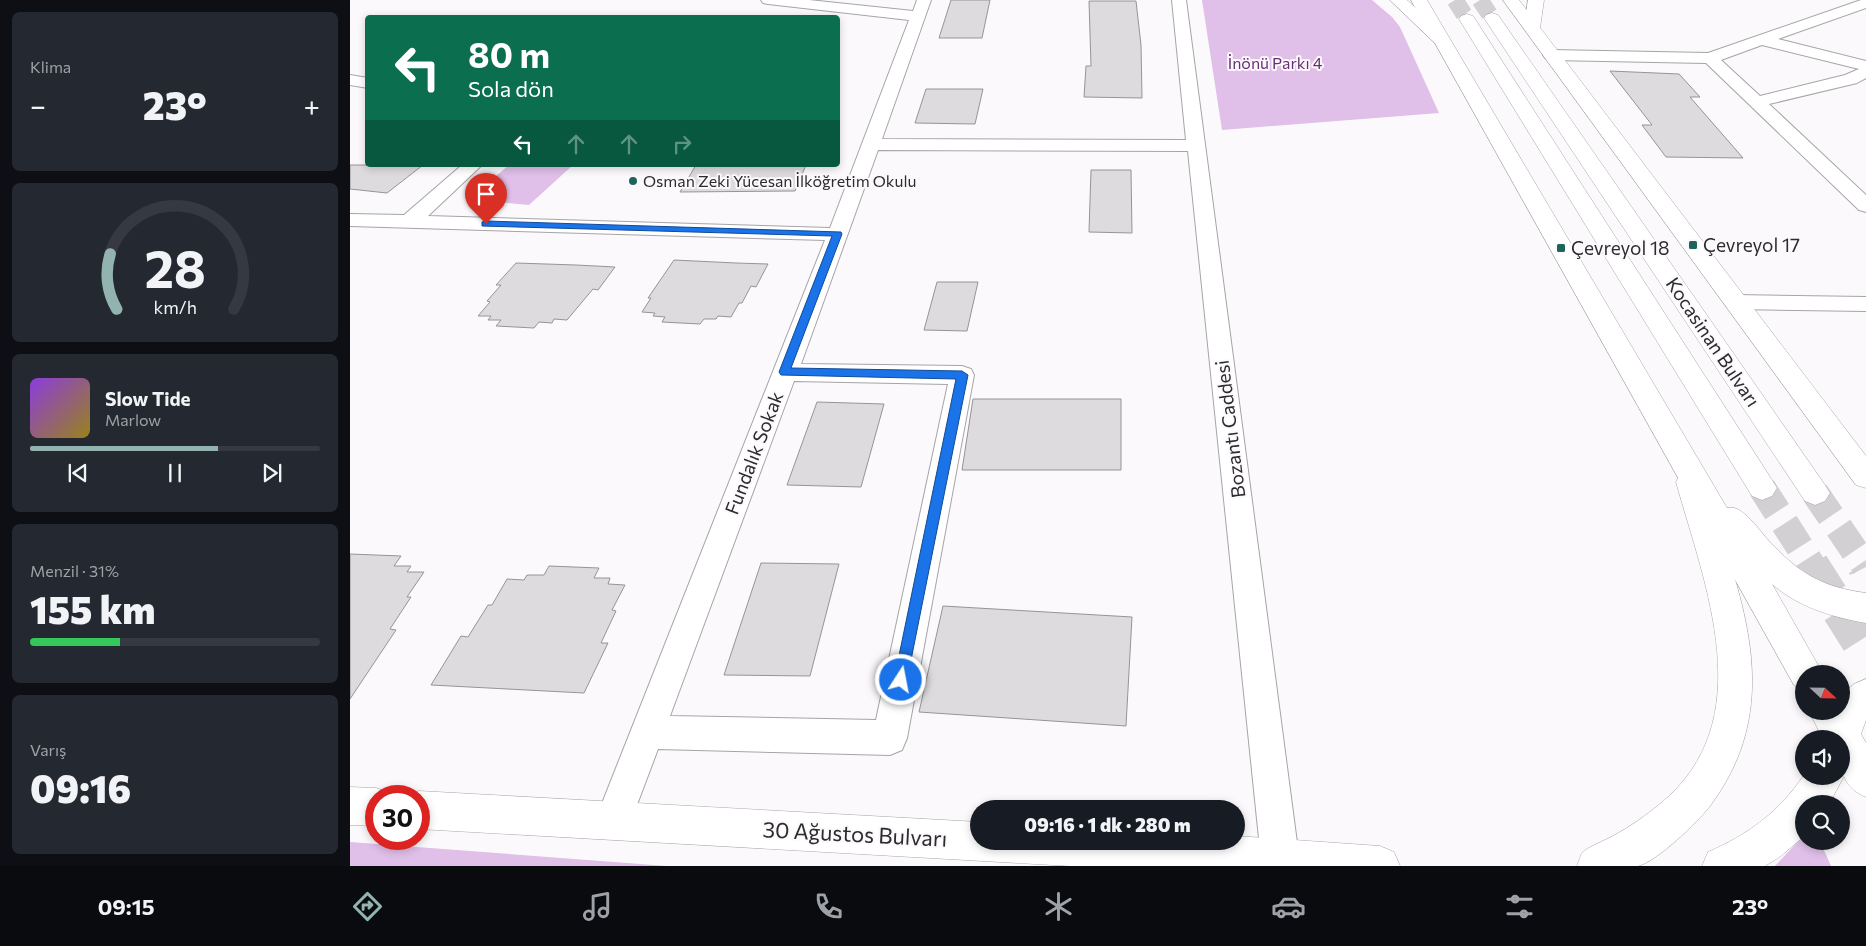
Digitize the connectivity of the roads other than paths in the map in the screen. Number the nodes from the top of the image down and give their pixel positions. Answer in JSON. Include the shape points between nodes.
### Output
{"nodes":[{"id":1,"x":768,"y":0,"type":"edge"},
{"id":2,"x":1180,"y":0,"type":"edge"},
{"id":3,"x":1398,"y":0,"type":"edge"},
{"id":4,"x":1536,"y":0,"type":"edge"},
{"id":5,"x":1428,"y":1,"type":"edge"},
{"id":6,"x":1866,"y":3,"type":"edge"},
{"id":7,"x":1500,"y":7,"type":"edge"},
{"id":8,"x":920,"y":8,"type":"edge"},
{"id":9,"x":1467,"y":19,"type":"tunnel mouth"},
{"id":10,"x":1532,"y":28,"type":"junction"},
{"id":11,"x":1762,"y":40,"type":"junction"},
{"id":12,"x":1443,"y":42,"type":"junction"},
{"id":13,"x":1551,"y":55,"type":"junction"},
{"id":14,"x":1710,"y":58,"type":"junction"},
{"id":15,"x":1866,"y":66,"type":"edge"},
{"id":16,"x":1861,"y":79,"type":"edge"},
{"id":17,"x":350,"y":80,"type":"edge"},
{"id":18,"x":365,"y":82,"type":"edge"},
{"id":19,"x":1756,"y":102,"type":"junction"},
{"id":20,"x":870,"y":144,"type":"junction"},
{"id":21,"x":1197,"y":146,"type":"junction"},
{"id":22,"x":471,"y":167,"type":"edge"},
{"id":23,"x":1866,"y":206,"type":"edge"},
{"id":24,"x":350,"y":220,"type":"edge"},
{"id":25,"x":409,"y":222,"type":"junction"},
{"id":26,"x":838,"y":234,"type":"junction"},
{"id":27,"x":1735,"y":302,"type":"junction"},
{"id":28,"x":1866,"y":304,"type":"edge"},
{"id":29,"x":785,"y":372,"type":"junction"},
{"id":30,"x":1685,"y":464,"type":"junction"},
{"id":31,"x":1863,"y":476,"type":"edge"},
{"id":32,"x":1762,"y":488,"type":"tunnel mouth"},
{"id":33,"x":1815,"y":493,"type":"tunnel mouth"},
{"id":34,"x":1866,"y":608,"type":"edge"},
{"id":35,"x":1801,"y":665,"type":"edge"},
{"id":36,"x":1866,"y":696,"type":"edge"},
{"id":37,"x":1836,"y":729,"type":"edge"},
{"id":38,"x":647,"y":732,"type":"junction"},
{"id":39,"x":1866,"y":778,"type":"edge"},
{"id":40,"x":350,"y":806,"type":"edge"},
{"id":41,"x":365,"y":807,"type":"edge"},
{"id":42,"x":430,"y":811,"type":"edge"},
{"id":43,"x":1795,"y":819,"type":"edge"},
{"id":44,"x":613,"y":821,"type":"junction"},
{"id":45,"x":1280,"y":858,"type":"junction"},
{"id":46,"x":1380,"y":866,"type":"edge"},
{"id":47,"x":1597,"y":866,"type":"edge"},
{"id":48,"x":1722,"y":866,"type":"edge"}],
"edges":[{"from":1,"to":8,"type":"street"},
{"from":2,"to":21,"type":"street","name":"Bozantı Caddesi"},
{"from":3,"to":12,"type":"main road"},
{"from":4,"to":10,"type":"main road"},
{"from":5,"to":12,"type":"main road"},
{"from":6,"to":11,"type":"street"},
{"from":7,"to":10,"type":"main road"},
{"from":7,"to":33,"type":"main road","name":"Kocasinan Bulvarı"},
{"from":8,"to":20,"type":"street","name":"Fundalık Sokak"},
{"from":9,"to":32,"type":"main road","name":"Kocasinan Bulvarı"},
{"from":10,"to":13,"type":"main road"},
{"from":11,"to":14,"type":"street"},
{"from":11,"to":15,"type":"street"},
{"from":12,"to":30,"type":"main road"},
{"from":13,"to":14,"type":"street"},
{"from":13,"to":27,"type":"main road"},
{"from":14,"to":19,"type":"street"},
{"from":16,"to":19,"type":"street"},
{"from":17,"to":18,"type":"street"},
{"from":19,"to":23,"type":"street"},
{"from":20,"to":21,"type":"street"},
{"from":20,"to":26,"type":"street","name":"Fundalık Sokak"},
{"from":21,"to":45,"type":"street","name":"Bozantı Caddesi"},
{"from":22,"to":25,"type":"street"},
{"from":24,"to":25,"type":"street"},
{"from":25,"to":26,"type":"street"},
{"from":26,"to":29,"type":"street","name":"Fundalık Sokak"},
{"from":27,"to":28,"type":"street"},
{"from":27,"to":31,"type":"main road"},
{"from":29,"to":38,"type":"street","name":"Fundalık Sokak"},
{"from":29,"to":38,"type":"street","via":[[962,375],[890,738]]},
{"from":30,"to":34,"type":"main road","via":[[1771,566],[1788,580],[1828,601]]},
{"from":30,"to":35,"type":"main road"},
{"from":30,"to":47,"type":"main road","via":[[1728,618],[1736,691],[1732,721],[1722,749],[1690,800],[1664,826],[1632,849]]},
{"from":36,"to":37,"type":"main road"},
{"from":37,"to":39,"type":"main road"},
{"from":38,"to":44,"type":"street","name":"Fundalık Sokak"},
{"from":40,"to":41,"type":"main road"},
{"from":42,"to":44,"type":"main road","name":"30 Ağustos Bulvarı"},
{"from":43,"to":48,"type":"main road","via":[[1765,844]]},
{"from":44,"to":45,"type":"main road","name":"30 Ağustos Bulvarı"},
{"from":45,"to":46,"type":"main road","name":"30 Ağustos Bulvarı"}]}
